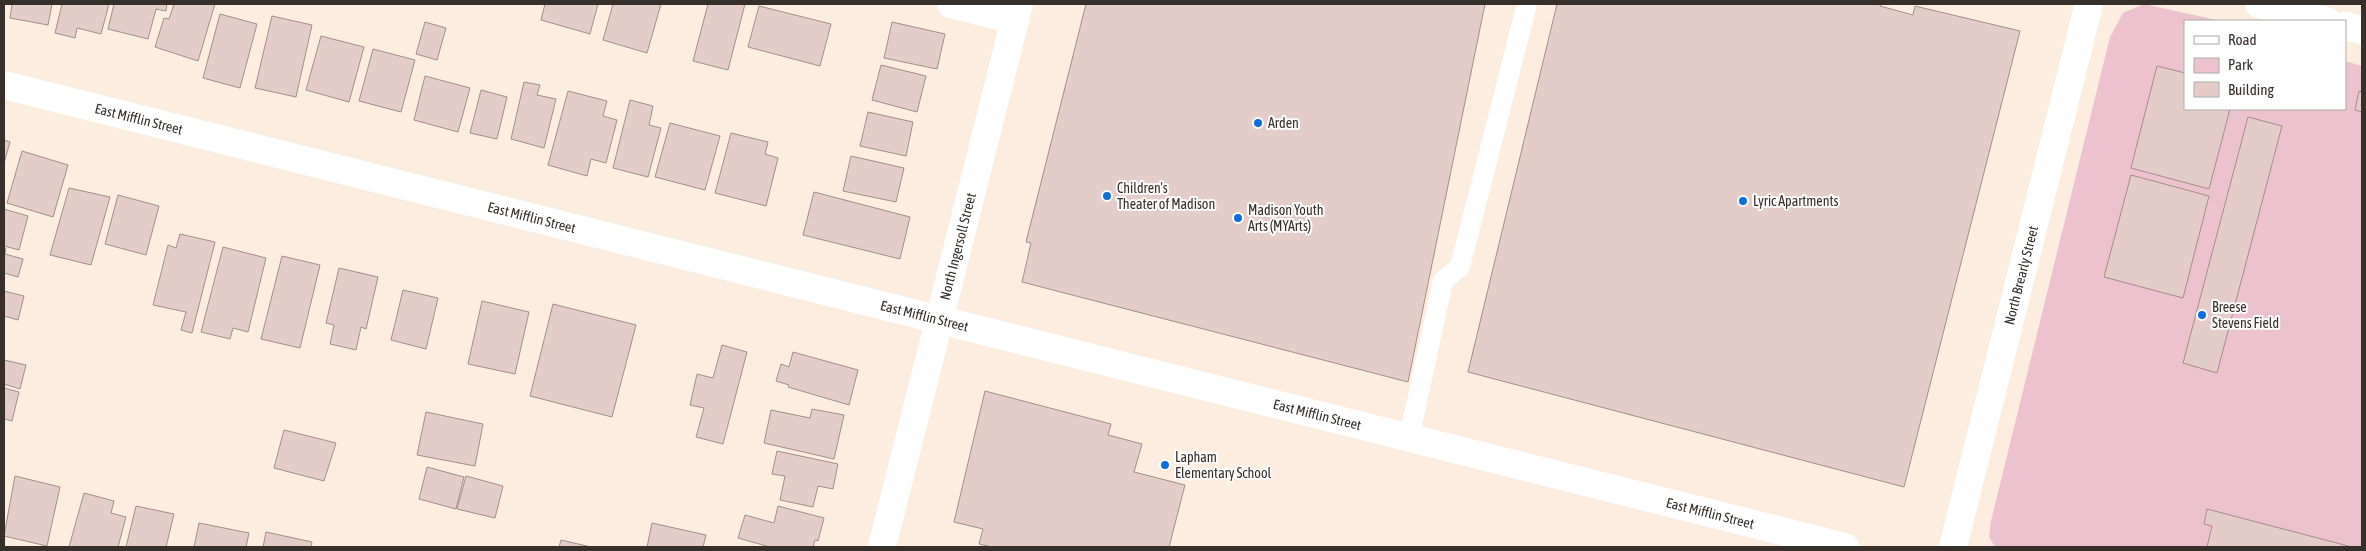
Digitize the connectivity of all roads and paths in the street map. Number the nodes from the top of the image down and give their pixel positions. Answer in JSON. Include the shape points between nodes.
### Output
{"nodes":[{"id":1,"x":951,"y":4,"type":"edge"},
{"id":2,"x":1527,"y":4,"type":"edge"},
{"id":3,"x":2089,"y":4,"type":"edge"},
{"id":4,"x":2258,"y":4,"type":"edge"},
{"id":5,"x":1016,"y":12,"type":"edge"},
{"id":6,"x":2323,"y":20,"type":"edge"},
{"id":7,"x":2346,"y":26,"type":"edge"},
{"id":8,"x":2362,"y":30,"type":"edge"},
{"id":9,"x":4,"y":86,"type":"edge"},
{"id":10,"x":938,"y":321,"type":"junction"},
{"id":11,"x":1409,"y":438,"type":"junction"},
{"id":12,"x":882,"y":547,"type":"edge"},
{"id":13,"x":1845,"y":547,"type":"edge"},
{"id":14,"x":1954,"y":547,"type":"edge"}],
"edges":[{"from":1,"to":5,"type":"street"},
{"from":2,"to":11,"type":"lane","via":[[1460,267],[1443,281]]},
{"from":3,"to":14,"type":"street","name":"North Brearly Street"},
{"from":4,"to":6,"type":"street"},
{"from":5,"to":10,"type":"street","name":"North Ingersoll Street"},
{"from":7,"to":8,"type":"street"},
{"from":9,"to":10,"type":"street","name":"East Mifflin Street"},
{"from":10,"to":11,"type":"street","name":"East Mifflin Street"},
{"from":10,"to":12,"type":"street","name":"North Ingersoll Street"},
{"from":11,"to":13,"type":"street","name":"East Mifflin Street"}]}
